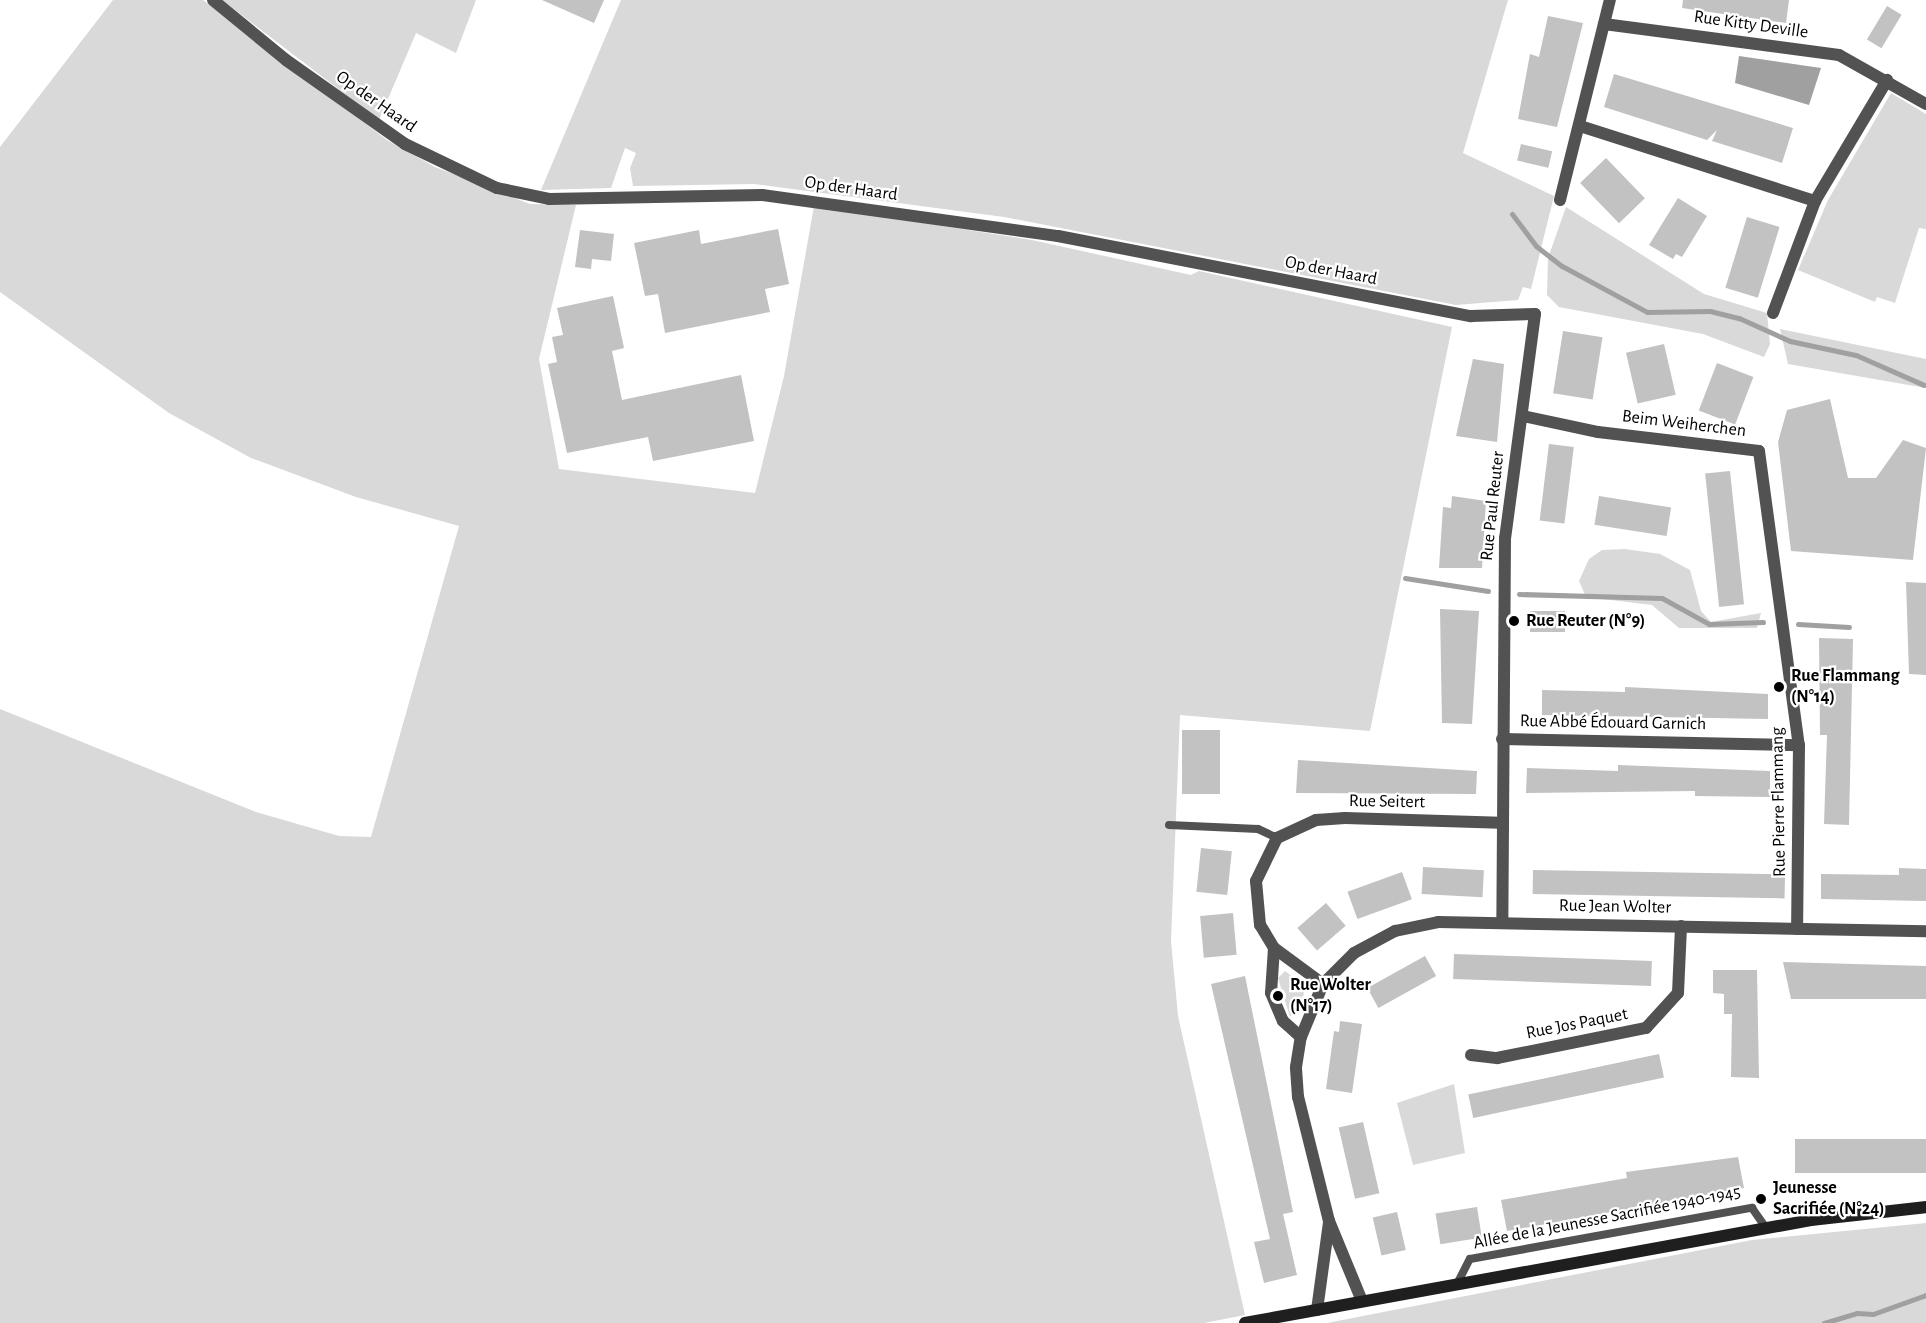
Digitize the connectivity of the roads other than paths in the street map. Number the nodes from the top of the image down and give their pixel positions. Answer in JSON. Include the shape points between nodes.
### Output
{"nodes":[{"id":1,"x":213,"y":0,"type":"edge"},
{"id":2,"x":1610,"y":0,"type":"edge"},
{"id":3,"x":1604,"y":24,"type":"junction"},
{"id":4,"x":1887,"y":80,"type":"junction"},
{"id":5,"x":1926,"y":104,"type":"edge"},
{"id":6,"x":1580,"y":126,"type":"junction"},
{"id":7,"x":1560,"y":200,"type":"dead end"},
{"id":8,"x":1815,"y":201,"type":"junction"},
{"id":9,"x":1773,"y":314,"type":"dead end"},
{"id":10,"x":1535,"y":315,"type":"joint"},
{"id":11,"x":1523,"y":416,"type":"junction"},
{"id":12,"x":1788,"y":640,"type":"joint"},
{"id":13,"x":1502,"y":738,"type":"junction"},
{"id":14,"x":1799,"y":745,"type":"junction"},
{"id":15,"x":1500,"y":823,"type":"junction"},
{"id":16,"x":1169,"y":825,"type":"dead end"},
{"id":17,"x":1277,"y":838,"type":"junction"},
{"id":18,"x":1502,"y":923,"type":"junction"},
{"id":19,"x":1681,"y":926,"type":"junction"},
{"id":20,"x":1797,"y":928,"type":"junction"},
{"id":21,"x":1926,"y":931,"type":"edge"},
{"id":22,"x":1274,"y":948,"type":"junction"},
{"id":23,"x":1323,"y":984,"type":"junction"},
{"id":24,"x":1301,"y":1037,"type":"junction"},
{"id":25,"x":1472,"y":1055,"type":"dead end"},
{"id":26,"x":1926,"y":1206,"type":"edge"},
{"id":27,"x":1329,"y":1221,"type":"junction"},
{"id":28,"x":1766,"y":1228,"type":"junction"},
{"id":29,"x":1457,"y":1284,"type":"junction"},
{"id":30,"x":1362,"y":1301,"type":"junction"},
{"id":31,"x":1317,"y":1310,"type":"junction"},
{"id":32,"x":1245,"y":1323,"type":"edge"}],
"edges":[{"from":1,"to":10,"type":"street","name":"Op der Haard","via":[[286,60],[405,144],[497,188],[549,199],[762,195],[1058,236],[1471,316]]},
{"from":2,"to":3,"type":"street"},
{"from":3,"to":4,"type":"street","name":"Rue Kitty Deville","via":[[1839,55]]},
{"from":3,"to":6,"type":"street"},
{"from":4,"to":5,"type":"street","name":"Rue Kitty Deville"},
{"from":4,"to":8,"type":"street"},
{"from":6,"to":7,"type":"street"},
{"from":6,"to":8,"type":"street"},
{"from":8,"to":9,"type":"street"},
{"from":10,"to":11,"type":"street","name":"Rue Paul Reuter"},
{"from":11,"to":12,"type":"street","name":"Beim Weiherchen","via":[[1598,432],[1759,451],[1777,608]]},
{"from":11,"to":13,"type":"street","name":"Rue Paul Reuter","via":[[1505,538]]},
{"from":12,"to":14,"type":"street","name":"Rue Pierre Flammang"},
{"from":13,"to":14,"type":"street","name":"Rue Abbé Édouard Garnich"},
{"from":13,"to":15,"type":"street","name":"Rue Abbé Édouard Garnich"},
{"from":14,"to":20,"type":"street","name":"Rue Pierre Flammang"},
{"from":15,"to":17,"type":"street","name":"Rue Seitert","via":[[1316,820]]},
{"from":15,"to":18,"type":"street","name":"Rue Abbé Édouard Garnich"},
{"from":16,"to":17,"type":"lane","via":[[1258,830]]},
{"from":17,"to":22,"type":"street","via":[[1261,865],[1255,901],[1260,926]]},
{"from":18,"to":19,"type":"street","name":"Rue Jean Wolter"},
{"from":18,"to":23,"type":"street","name":"Rue Jean Wolter","via":[[1438,922],[1395,931],[1354,953]]},
{"from":19,"to":20,"type":"street","name":"Rue Jean Wolter"},
{"from":19,"to":25,"type":"street","name":"Rue Jos Paquet","via":[[1678,993],[1646,1028],[1497,1058]]},
{"from":20,"to":21,"type":"street","name":"Rue Jean Wolter"},
{"from":22,"to":23,"type":"street"},
{"from":22,"to":24,"type":"street","via":[[1271,993],[1283,1021]]},
{"from":23,"to":24,"type":"street","name":"Rue Jean Wolter"},
{"from":24,"to":27,"type":"street","name":"Rue Jean Wolter","via":[[1298,1097]]},
{"from":26,"to":28,"type":"main road","name":"Allée de la Jeunesse Sacrifiée 1940-1945"},
{"from":27,"to":30,"type":"street","name":"Rue Jean Wolter"},
{"from":27,"to":31,"type":"street","name":"Rue Jean Wolter"},
{"from":28,"to":29,"type":"main road","name":"Allée de la Jeunesse Sacrifiée 1940-1945"},
{"from":28,"to":29,"type":"lane","name":"Allée de la Jeunesse Sacrifiée 1940-1945","via":[[1752,1208],[1481,1257],[1470,1260]]},
{"from":29,"to":30,"type":"main road","name":"Allée de la Jeunesse Sacrifiée 1940-1945"},
{"from":30,"to":31,"type":"main road","name":"Allée de la Jeunesse Sacrifiée 1940-1945"},
{"from":31,"to":32,"type":"main road","name":"Allée de la Jeunesse Sacrifiée 1940-1945"}]}
